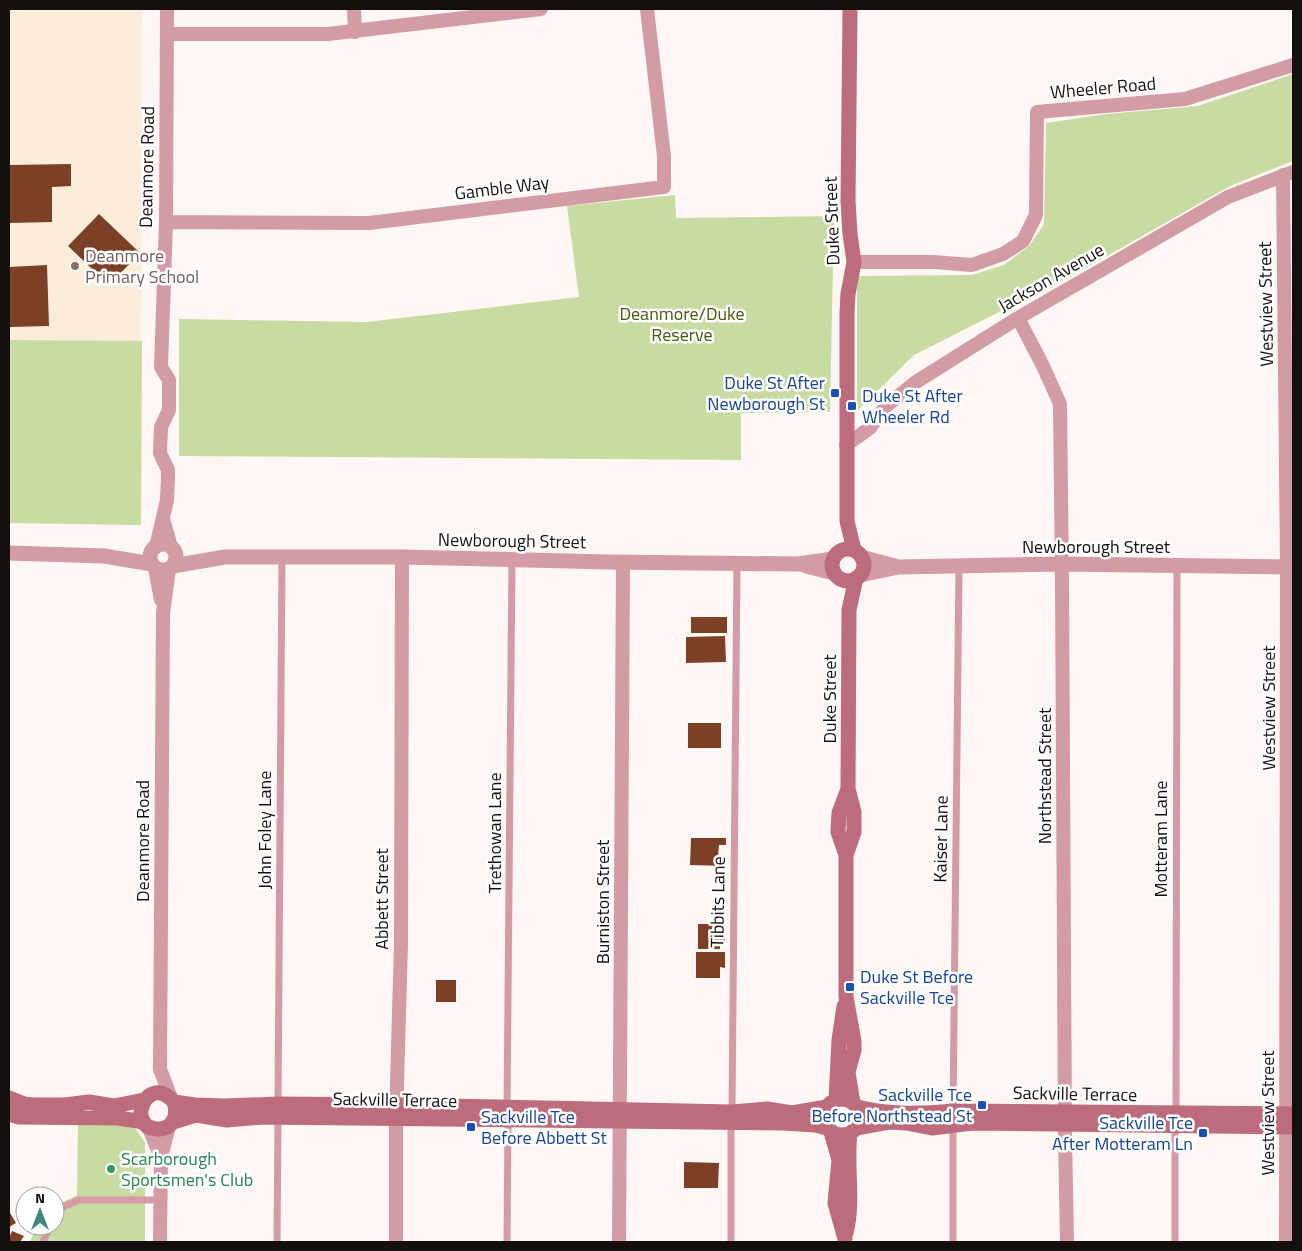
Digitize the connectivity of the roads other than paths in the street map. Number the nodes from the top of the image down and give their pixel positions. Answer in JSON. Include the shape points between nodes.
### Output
{"nodes":[{"id":1,"x":167,"y":9,"type":"edge"},
{"id":2,"x":354,"y":9,"type":"edge"},
{"id":3,"x":542,"y":9,"type":"edge"},
{"id":4,"x":647,"y":9,"type":"edge"},
{"id":5,"x":850,"y":9,"type":"edge"},
{"id":6,"x":355,"y":32,"type":"junction"},
{"id":7,"x":168,"y":34,"type":"junction"},
{"id":8,"x":1293,"y":65,"type":"edge"},
{"id":9,"x":1288,"y":173,"type":"edge"},
{"id":10,"x":166,"y":222,"type":"junction"},
{"id":11,"x":854,"y":262,"type":"junction"},
{"id":12,"x":1018,"y":318,"type":"junction"},
{"id":13,"x":1289,"y":379,"type":"edge"},
{"id":14,"x":846,"y":445,"type":"junction"},
{"id":15,"x":9,"y":553,"type":"edge"},
{"id":16,"x":282,"y":557,"type":"junction"},
{"id":17,"x":402,"y":557,"type":"junction"},
{"id":18,"x":163,"y":558,"type":"junction"},
{"id":19,"x":512,"y":559,"type":"junction"},
{"id":20,"x":844,"y":561,"type":"junction"},
{"id":21,"x":623,"y":562,"type":"junction"},
{"id":22,"x":737,"y":562,"type":"junction"},
{"id":23,"x":1062,"y":564,"type":"junction"},
{"id":24,"x":899,"y":566,"type":"junction"},
{"id":25,"x":959,"y":566,"type":"junction"},
{"id":26,"x":1177,"y":566,"type":"junction"},
{"id":27,"x":1290,"y":567,"type":"edge"},
{"id":28,"x":858,"y":576,"type":"junction"},
{"id":29,"x":849,"y":610,"type":"junction"},
{"id":30,"x":846,"y":997,"type":"junction"},
{"id":31,"x":160,"y":1069,"type":"junction"},
{"id":32,"x":9,"y":1098,"type":"edge"},
{"id":33,"x":146,"y":1098,"type":"junction"},
{"id":34,"x":172,"y":1100,"type":"junction"},
{"id":35,"x":832,"y":1104,"type":"junction"},
{"id":36,"x":855,"y":1105,"type":"junction"},
{"id":37,"x":278,"y":1111,"type":"junction"},
{"id":38,"x":397,"y":1112,"type":"junction"},
{"id":39,"x":9,"y":1114,"type":"edge"},
{"id":40,"x":508,"y":1114,"type":"junction"},
{"id":41,"x":620,"y":1116,"type":"junction"},
{"id":42,"x":731,"y":1117,"type":"junction"},
{"id":43,"x":953,"y":1118,"type":"junction"},
{"id":44,"x":1065,"y":1119,"type":"junction"},
{"id":45,"x":1175,"y":1120,"type":"junction"},
{"id":46,"x":1290,"y":1120,"type":"edge"},
{"id":47,"x":146,"y":1124,"type":"junction"},
{"id":48,"x":171,"y":1124,"type":"junction"},
{"id":49,"x":829,"y":1130,"type":"junction"},
{"id":50,"x":853,"y":1131,"type":"junction"},
{"id":51,"x":161,"y":1157,"type":"junction"},
{"id":52,"x":160,"y":1200,"type":"junction"},
{"id":53,"x":65,"y":1206,"type":"edge"},
{"id":54,"x":845,"y":1240,"type":"edge"},
{"id":55,"x":160,"y":1242,"type":"edge"},
{"id":56,"x":277,"y":1242,"type":"edge"},
{"id":57,"x":396,"y":1242,"type":"edge"},
{"id":58,"x":507,"y":1242,"type":"edge"},
{"id":59,"x":618,"y":1242,"type":"edge"},
{"id":60,"x":731,"y":1242,"type":"edge"},
{"id":61,"x":953,"y":1242,"type":"edge"},
{"id":62,"x":1067,"y":1242,"type":"edge"},
{"id":63,"x":1174,"y":1242,"type":"edge"},
{"id":64,"x":1286,"y":1242,"type":"edge"}],
"edges":[{"from":1,"to":7,"type":"street","name":"Deanmore Road"},
{"from":2,"to":6,"type":"street"},
{"from":3,"to":6,"type":"street"},
{"from":4,"to":10,"type":"street","name":"Gamble Way","via":[[664,156],[664,187],[369,224]]},
{"from":5,"to":11,"type":"main road","name":"Duke Street","via":[[848,201]]},
{"from":6,"to":7,"type":"street"},
{"from":7,"to":10,"type":"street","name":"Deanmore Road"},
{"from":8,"to":11,"type":"street","name":"Wheeler Road","via":[[1185,99],[1037,112],[1036,215],[1023,241],[1003,254],[972,265]]},
{"from":9,"to":12,"type":"street","name":"Jackson Avenue","via":[[1228,197]]},
{"from":9,"to":13,"type":"street","name":"Westview Street"},
{"from":10,"to":18,"type":"street","name":"Deanmore Road","via":[[161,367],[169,380],[169,410],[161,427],[160,444],[168,470],[167,500],[162,519]]},
{"from":11,"to":14,"type":"main road","name":"Duke Street","via":[[847,313]]},
{"from":12,"to":14,"type":"street","name":"Jackson Avenue","via":[[916,382],[886,406],[870,428]]},
{"from":12,"to":23,"type":"street","name":"Northstead Street","via":[[1060,404]]},
{"from":13,"to":27,"type":"street","name":"Westview Street"},
{"from":14,"to":20,"type":"main road","name":"Duke Street"},
{"from":15,"to":18,"type":"street","name":"Newborough Street"},
{"from":16,"to":17,"type":"street","name":"Newborough Street"},
{"from":16,"to":18,"type":"street","name":"Newborough Street"},
{"from":16,"to":37,"type":"lane","name":"John Foley Lane"},
{"from":17,"to":19,"type":"street","name":"Newborough Street"},
{"from":17,"to":38,"type":"street","name":"Abbett Street"},
{"from":18,"to":31,"type":"street","name":"Deanmore Road"},
{"from":19,"to":21,"type":"street","name":"Newborough Street"},
{"from":19,"to":40,"type":"lane","name":"Trethowan Lane"},
{"from":20,"to":22,"type":"street","name":"Newborough Street","via":[[798,564]]},
{"from":20,"to":24,"type":"street","name":"Newborough Street"},
{"from":20,"to":28,"type":"main road","via":[[848,581]]},
{"from":20,"to":28,"type":"main road","name":"Duke Street","via":[[864,564]]},
{"from":20,"to":29,"type":"main road","name":"Duke Street"},
{"from":21,"to":22,"type":"street","name":"Newborough Street"},
{"from":21,"to":41,"type":"street","name":"Burniston Street"},
{"from":22,"to":42,"type":"lane","name":"Tibbits Lane"},
{"from":23,"to":25,"type":"street","name":"Newborough Street"},
{"from":23,"to":26,"type":"street","name":"Newborough Street"},
{"from":23,"to":44,"type":"street","name":"Northstead Street"},
{"from":24,"to":25,"type":"street","name":"Newborough Street"},
{"from":24,"to":28,"type":"street","name":"Newborough Street"},
{"from":25,"to":43,"type":"lane","name":"Kaiser Lane"},
{"from":26,"to":27,"type":"street","name":"Newborough Street"},
{"from":26,"to":45,"type":"lane","name":"Motteram Lane"},
{"from":27,"to":46,"type":"street","name":"Westview Street"},
{"from":28,"to":29,"type":"main road","name":"Duke Street"},
{"from":29,"to":30,"type":"main road","name":"Duke Street","via":[[848,788],[839,812],[838,832],[846,855]]},
{"from":30,"to":35,"type":"main road","name":"Duke Street"},
{"from":30,"to":36,"type":"main road","name":"Duke Street","via":[[854,1041],[848,1072]]},
{"from":31,"to":33,"type":"street","name":"Deanmore Road"},
{"from":31,"to":34,"type":"street","name":"Deanmore Road"},
{"from":32,"to":33,"type":"main road","name":"Sackville Terrace","via":[[33,1105],[89,1102],[114,1106]]},
{"from":33,"to":34,"type":"main road","name":"Sackville Terrace","via":[[160,1093]]},
{"from":33,"to":47,"type":"main road","via":[[140,1111]]},
{"from":34,"to":37,"type":"main road","name":"Sackville Terrace","via":[[195,1106]]},
{"from":34,"to":48,"type":"main road","via":[[177,1113]]},
{"from":35,"to":36,"type":"main road","via":[[842,1099]]},
{"from":35,"to":42,"type":"main road","name":"Sackville Terrace","via":[[792,1113],[767,1109]]},
{"from":35,"to":49,"type":"main road","via":[[824,1118]]},
{"from":36,"to":43,"type":"main road","name":"Sackville Terrace","via":[[875,1112]]},
{"from":36,"to":50,"type":"main road","via":[[860,1118]]},
{"from":37,"to":38,"type":"main road","name":"Sackville Terrace"},
{"from":37,"to":48,"type":"main road","name":"Sackville Terrace","via":[[263,1117],[227,1120],[196,1115]]},
{"from":37,"to":56,"type":"lane","name":"John Foley Lane"},
{"from":38,"to":40,"type":"main road","name":"Sackville Terrace"},
{"from":38,"to":57,"type":"street","name":"Abbett Street"},
{"from":39,"to":47,"type":"main road","name":"Sackville Terrace","via":[[19,1117],[118,1118]]},
{"from":40,"to":41,"type":"main road","name":"Sackville Terrace"},
{"from":40,"to":58,"type":"lane","name":"Trethowan Lane"},
{"from":41,"to":42,"type":"main road","name":"Sackville Terrace"},
{"from":41,"to":59,"type":"street","name":"Burniston Street"},
{"from":42,"to":49,"type":"main road","name":"Sackville Terrace","via":[[804,1124]]},
{"from":42,"to":60,"type":"lane","name":"Tibbits Lane"},
{"from":43,"to":44,"type":"main road","name":"Sackville Terrace"},
{"from":43,"to":50,"type":"main road","name":"Sackville Terrace","via":[[932,1128],[889,1122]]},
{"from":43,"to":61,"type":"lane","name":"Kaiser Lane"},
{"from":44,"to":45,"type":"main road","name":"Sackville Terrace"},
{"from":44,"to":62,"type":"street","name":"Northstead Street"},
{"from":45,"to":46,"type":"main road","name":"Sackville Terrace"},
{"from":45,"to":63,"type":"lane","name":"Motteram Lane"},
{"from":46,"to":64,"type":"street","name":"Westview Street"},
{"from":47,"to":48,"type":"main road","name":"Sackville Terrace","via":[[159,1129]]},
{"from":47,"to":51,"type":"street"},
{"from":48,"to":51,"type":"street"},
{"from":49,"to":50,"type":"main road","via":[[840,1135]]},
{"from":49,"to":54,"type":"main road","via":[[839,1160],[835,1202]]},
{"from":50,"to":54,"type":"main road","via":[[848,1146]]},
{"from":51,"to":52,"type":"street"},
{"from":52,"to":53,"type":"lane","via":[[78,1200]]},
{"from":52,"to":55,"type":"street"}]}
